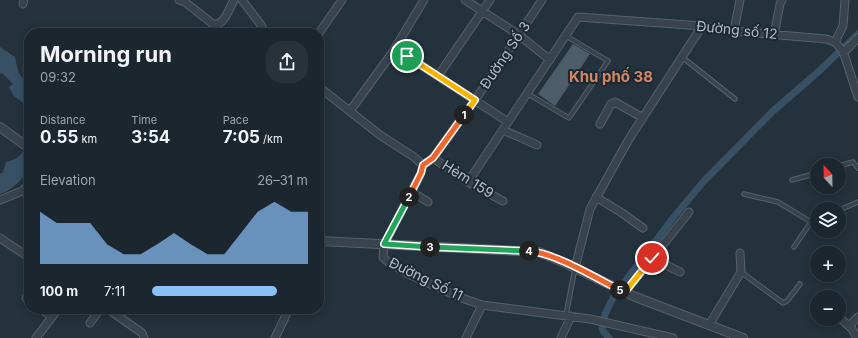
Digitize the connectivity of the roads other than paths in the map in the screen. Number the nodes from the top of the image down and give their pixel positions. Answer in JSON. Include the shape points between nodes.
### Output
{"nodes":[{"id":1,"x":179,"y":0,"type":"edge"},
{"id":2,"x":234,"y":0,"type":"edge"},
{"id":3,"x":242,"y":0,"type":"edge"},
{"id":4,"x":342,"y":0,"type":"edge"},
{"id":5,"x":424,"y":0,"type":"edge"},
{"id":6,"x":465,"y":0,"type":"edge"},
{"id":7,"x":490,"y":0,"type":"edge"},
{"id":8,"x":542,"y":0,"type":"edge"},
{"id":9,"x":740,"y":0,"type":"edge"},
{"id":10,"x":782,"y":0,"type":"edge"},
{"id":11,"x":845,"y":0,"type":"edge"},
{"id":12,"x":482,"y":12,"type":"junction"},
{"id":13,"x":702,"y":26,"type":"junction"},
{"id":14,"x":262,"y":28,"type":"edge"},
{"id":15,"x":322,"y":28,"type":"edge"},
{"id":16,"x":734,"y":31,"type":"junction"},
{"id":17,"x":774,"y":34,"type":"junction"},
{"id":18,"x":519,"y":35,"type":"junction"},
{"id":19,"x":566,"y":36,"type":"junction"},
{"id":20,"x":858,"y":38,"type":"edge"},
{"id":21,"x":835,"y":42,"type":"junction"},
{"id":22,"x":843,"y":52,"type":"junction"},
{"id":23,"x":407,"y":56,"type":"dead end"},
{"id":24,"x":682,"y":57,"type":"junction"},
{"id":25,"x":550,"y":60,"type":"junction"},
{"id":26,"x":438,"y":76,"type":"junction"},
{"id":27,"x":324,"y":91,"type":"edge"},
{"id":28,"x":527,"y":93,"type":"junction"},
{"id":29,"x":858,"y":97,"type":"edge"},
{"id":30,"x":735,"y":99,"type":"dead end"},
{"id":31,"x":475,"y":100,"type":"junction"},
{"id":32,"x":350,"y":111,"type":"junction"},
{"id":33,"x":643,"y":118,"type":"junction"},
{"id":34,"x":508,"y":122,"type":"junction"},
{"id":35,"x":600,"y":124,"type":"dead end"},
{"id":36,"x":0,"y":127,"type":"edge"},
{"id":37,"x":503,"y":130,"type":"junction"},
{"id":38,"x":24,"y":145,"type":"edge"},
{"id":39,"x":537,"y":145,"type":"dead end"},
{"id":40,"x":433,"y":158,"type":"junction"},
{"id":41,"x":846,"y":164,"type":"edge"},
{"id":42,"x":423,"y":165,"type":"junction"},
{"id":43,"x":858,"y":168,"type":"edge"},
{"id":44,"x":810,"y":175,"type":"edge"},
{"id":45,"x":792,"y":180,"type":"dead end"},
{"id":46,"x":468,"y":182,"type":"junction"},
{"id":47,"x":24,"y":189,"type":"edge"},
{"id":48,"x":412,"y":192,"type":"junction"},
{"id":49,"x":744,"y":194,"type":"dead end"},
{"id":50,"x":596,"y":197,"type":"junction"},
{"id":51,"x":0,"y":200,"type":"edge"},
{"id":52,"x":503,"y":201,"type":"dead end"},
{"id":53,"x":428,"y":202,"type":"dead end"},
{"id":54,"x":858,"y":202,"type":"edge"},
{"id":55,"x":846,"y":207,"type":"edge"},
{"id":56,"x":689,"y":212,"type":"dead end"},
{"id":57,"x":810,"y":221,"type":"edge"},
{"id":58,"x":810,"y":223,"type":"edge"},
{"id":59,"x":643,"y":228,"type":"dead end"},
{"id":60,"x":0,"y":238,"type":"edge"},
{"id":61,"x":324,"y":243,"type":"edge"},
{"id":62,"x":384,"y":244,"type":"junction"},
{"id":63,"x":794,"y":247,"type":"dead end"},
{"id":64,"x":740,"y":253,"type":"dead end"},
{"id":65,"x":24,"y":254,"type":"edge"},
{"id":66,"x":652,"y":258,"type":"junction"},
{"id":67,"x":575,"y":268,"type":"junction"},
{"id":68,"x":680,"y":272,"type":"dead end"},
{"id":69,"x":741,"y":272,"type":"junction"},
{"id":70,"x":800,"y":284,"type":"dead end"},
{"id":71,"x":625,"y":292,"type":"junction"},
{"id":72,"x":482,"y":304,"type":"junction"},
{"id":73,"x":48,"y":314,"type":"edge"},
{"id":74,"x":54,"y":314,"type":"edge"},
{"id":75,"x":96,"y":314,"type":"edge"},
{"id":76,"x":115,"y":314,"type":"edge"},
{"id":77,"x":287,"y":314,"type":"edge"},
{"id":78,"x":568,"y":316,"type":"junction"},
{"id":79,"x":52,"y":317,"type":"junction"},
{"id":80,"x":858,"y":317,"type":"edge"},
{"id":81,"x":90,"y":323,"type":"dead end"},
{"id":82,"x":846,"y":323,"type":"edge"},
{"id":83,"x":709,"y":325,"type":"junction"},
{"id":84,"x":849,"y":326,"type":"junction"},
{"id":85,"x":36,"y":338,"type":"edge"},
{"id":86,"x":144,"y":338,"type":"edge"},
{"id":87,"x":275,"y":338,"type":"edge"},
{"id":88,"x":466,"y":338,"type":"edge"},
{"id":89,"x":561,"y":338,"type":"edge"},
{"id":90,"x":673,"y":338,"type":"edge"},
{"id":91,"x":743,"y":338,"type":"edge"},
{"id":92,"x":858,"y":338,"type":"edge"}],
"edges":[{"from":1,"to":2,"type":"street","via":[[216,25],[223,19]]},
{"from":3,"to":14,"type":"street"},
{"from":4,"to":15,"type":"street"},
{"from":5,"to":32,"type":"street","via":[[392,53]]},
{"from":6,"to":12,"type":"street"},
{"from":7,"to":12,"type":"street"},
{"from":8,"to":18,"type":"street","name":"Đường Số 3"},
{"from":9,"to":16,"type":"street"},
{"from":10,"to":17,"type":"street"},
{"from":11,"to":21,"type":"street","via":[[843,26]]},
{"from":12,"to":18,"type":"street"},
{"from":12,"to":26,"type":"street"},
{"from":13,"to":16,"type":"street","name":"Đường số 12"},
{"from":13,"to":19,"type":"street","name":"Đường số 12","via":[[578,17]]},
{"from":13,"to":24,"type":"street"},
{"from":16,"to":17,"type":"street","name":"Đường số 12"},
{"from":17,"to":21,"type":"street","name":"Đường số 12"},
{"from":18,"to":25,"type":"street"},
{"from":18,"to":31,"type":"street","name":"Đường Số 3"},
{"from":19,"to":25,"type":"street"},
{"from":19,"to":28,"type":"lane","via":[[608,62],[569,118]]},
{"from":20,"to":22,"type":"street"},
{"from":21,"to":22,"type":"street"},
{"from":22,"to":29,"type":"street"},
{"from":23,"to":26,"type":"street"},
{"from":24,"to":30,"type":"lane"},
{"from":24,"to":33,"type":"street"},
{"from":25,"to":28,"type":"street"},
{"from":26,"to":31,"type":"street"},
{"from":27,"to":32,"type":"street"},
{"from":28,"to":34,"type":"street"},
{"from":31,"to":34,"type":"street"},
{"from":31,"to":40,"type":"street","name":"Đường Số 3"},
{"from":32,"to":42,"type":"street"},
{"from":33,"to":35,"type":"street","via":[[615,102],[611,104]]},
{"from":33,"to":50,"type":"street"},
{"from":34,"to":37,"type":"street"},
{"from":36,"to":38,"type":"street"},
{"from":37,"to":39,"type":"street"},
{"from":37,"to":46,"type":"street"},
{"from":40,"to":42,"type":"street","name":"Đường Số 3"},
{"from":40,"to":46,"type":"street","name":"Hẻm 159"},
{"from":41,"to":43,"type":"lane","via":[[853,162]]},
{"from":42,"to":48,"type":"street","name":"Đường Số 11"},
{"from":44,"to":45,"type":"lane"},
{"from":46,"to":52,"type":"street","name":"Hẻm 159"},
{"from":47,"to":51,"type":"street"},
{"from":48,"to":53,"type":"street"},
{"from":48,"to":62,"type":"street","name":"Đường Số 11"},
{"from":49,"to":57,"type":"lane","via":[[778,202]]},
{"from":50,"to":59,"type":"street"},
{"from":50,"to":67,"type":"street","via":[[590,209]]},
{"from":54,"to":55,"type":"lane"},
{"from":56,"to":66,"type":"street"},
{"from":58,"to":63,"type":"lane"},
{"from":60,"to":65,"type":"street"},
{"from":61,"to":62,"type":"street"},
{"from":62,"to":67,"type":"street","via":[[539,252]]},
{"from":62,"to":72,"type":"street","name":"Đường Số 11","via":[[383,257],[387,262],[459,297]]},
{"from":64,"to":69,"type":"street"},
{"from":66,"to":68,"type":"street"},
{"from":66,"to":71,"type":"street"},
{"from":67,"to":71,"type":"street"},
{"from":67,"to":78,"type":"lane"},
{"from":69,"to":70,"type":"lane","via":[[783,303]]},
{"from":69,"to":83,"type":"street"},
{"from":71,"to":83,"type":"street"},
{"from":72,"to":78,"type":"street","name":"Đường Số 11"},
{"from":72,"to":88,"type":"street"},
{"from":73,"to":79,"type":"street"},
{"from":74,"to":79,"type":"street"},
{"from":75,"to":81,"type":"street"},
{"from":76,"to":86,"type":"street","via":[[142,333]]},
{"from":77,"to":87,"type":"street"},
{"from":78,"to":89,"type":"street"},
{"from":78,"to":90,"type":"street","name":"Đường Số 11"},
{"from":79,"to":85,"type":"street"},
{"from":80,"to":84,"type":"street"},
{"from":82,"to":84,"type":"street"},
{"from":83,"to":91,"type":"street"},
{"from":84,"to":92,"type":"street"}]}
